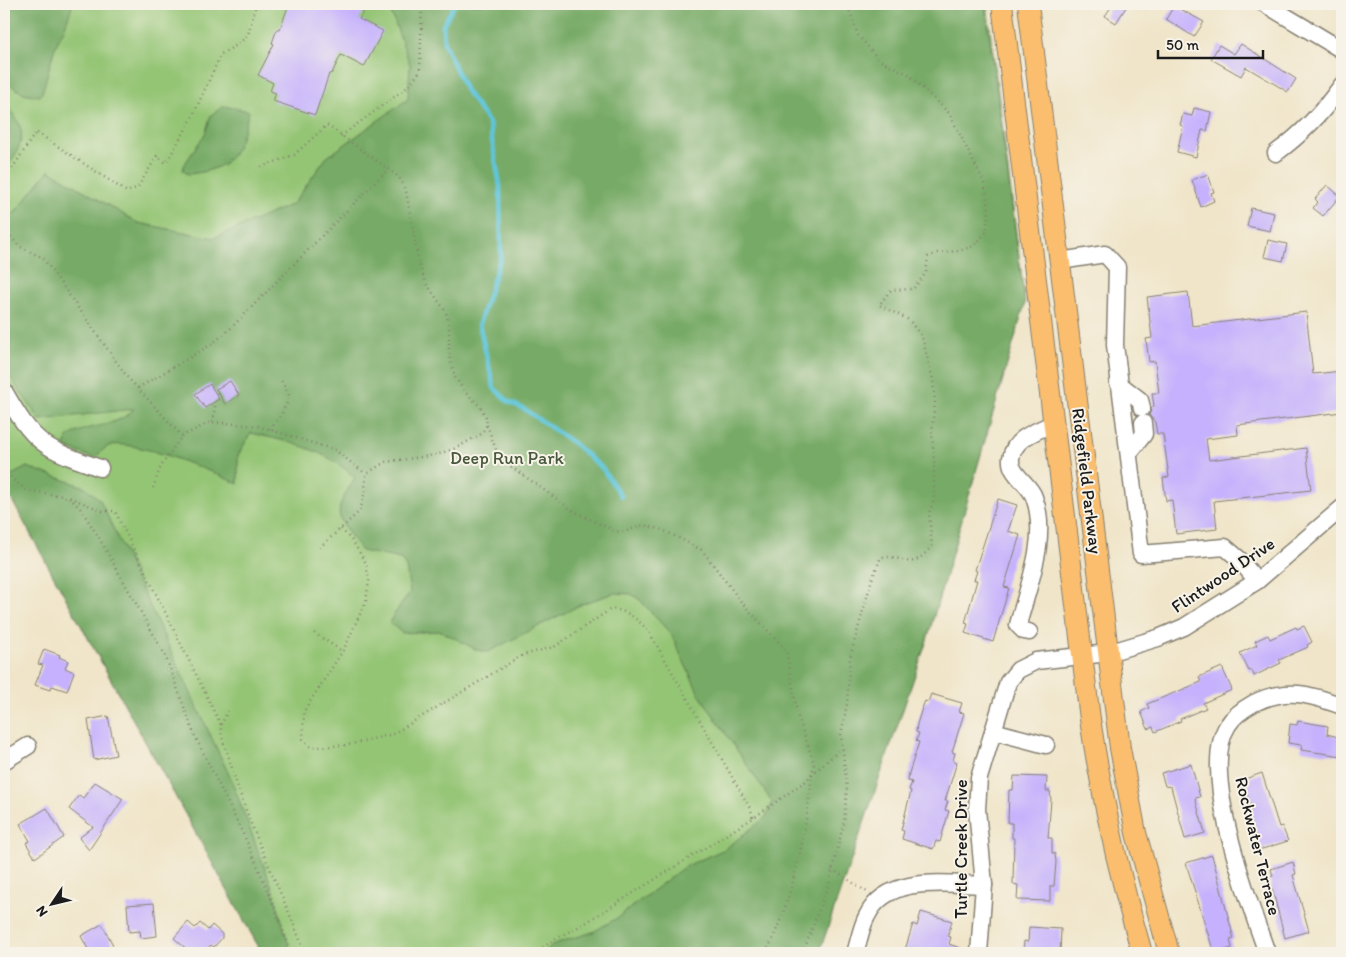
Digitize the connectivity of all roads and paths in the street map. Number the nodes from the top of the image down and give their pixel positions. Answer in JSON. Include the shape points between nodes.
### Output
{"nodes":[{"id":1,"x":254,"y":4,"type":"edge"},
{"id":2,"x":422,"y":4,"type":"edge"},
{"id":3,"x":847,"y":4,"type":"edge"},
{"id":4,"x":1002,"y":4,"type":"edge"},
{"id":5,"x":1028,"y":4,"type":"edge"},
{"id":6,"x":1265,"y":4,"type":"edge"},
{"id":7,"x":1342,"y":50,"type":"edge"},
{"id":8,"x":1342,"y":85,"type":"edge"},
{"id":9,"x":342,"y":136,"type":"junction"},
{"id":10,"x":1276,"y":153,"type":"dead end"},
{"id":11,"x":260,"y":167,"type":"dead end"},
{"id":12,"x":389,"y":168,"type":"junction"},
{"id":13,"x":4,"y":181,"type":"edge"},
{"id":14,"x":4,"y":229,"type":"edge"},
{"id":15,"x":1060,"y":261,"type":"junction"},
{"id":16,"x":280,"y":378,"type":"dead end"},
{"id":17,"x":1118,"y":383,"type":"junction"},
{"id":18,"x":138,"y":388,"type":"junction"},
{"id":19,"x":4,"y":391,"type":"edge"},
{"id":20,"x":215,"y":406,"type":"dead end"},
{"id":21,"x":214,"y":422,"type":"junction"},
{"id":22,"x":1054,"y":423,"type":"junction"},
{"id":23,"x":487,"y":425,"type":"junction"},
{"id":24,"x":270,"y":429,"type":"junction"},
{"id":25,"x":182,"y":436,"type":"junction"},
{"id":26,"x":1129,"y":453,"type":"junction"},
{"id":27,"x":4,"y":463,"type":"edge"},
{"id":28,"x":100,"y":468,"type":"dead end"},
{"id":29,"x":366,"y":474,"type":"junction"},
{"id":30,"x":153,"y":488,"type":"dead end"},
{"id":31,"x":68,"y":497,"type":"junction"},
{"id":32,"x":1342,"y":508,"type":"edge"},
{"id":33,"x":341,"y":529,"type":"junction"},
{"id":34,"x":317,"y":550,"type":"dead end"},
{"id":35,"x":1257,"y":581,"type":"junction"},
{"id":36,"x":1029,"y":632,"type":"dead end"},
{"id":37,"x":314,"y":633,"type":"dead end"},
{"id":38,"x":342,"y":651,"type":"junction"},
{"id":39,"x":1108,"y":653,"type":"junction"},
{"id":40,"x":1083,"y":656,"type":"junction"},
{"id":41,"x":1342,"y":706,"type":"edge"},
{"id":42,"x":228,"y":710,"type":"dead end"},
{"id":43,"x":221,"y":725,"type":"junction"},
{"id":44,"x":993,"y":731,"type":"junction"},
{"id":45,"x":1046,"y":745,"type":"dead end"},
{"id":46,"x":28,"y":746,"type":"dead end"},
{"id":47,"x":841,"y":750,"type":"junction"},
{"id":48,"x":4,"y":761,"type":"edge"},
{"id":49,"x":812,"y":774,"type":"junction"},
{"id":50,"x":753,"y":818,"type":"junction"},
{"id":51,"x":832,"y":869,"type":"junction"},
{"id":52,"x":984,"y":885,"type":"junction"},
{"id":53,"x":878,"y":901,"type":"junction"},
{"id":54,"x":291,"y":953,"type":"edge"},
{"id":55,"x":306,"y":953,"type":"edge"},
{"id":56,"x":535,"y":953,"type":"edge"},
{"id":57,"x":766,"y":953,"type":"edge"},
{"id":58,"x":803,"y":953,"type":"edge"},
{"id":59,"x":855,"y":953,"type":"edge"},
{"id":60,"x":980,"y":953,"type":"edge"},
{"id":61,"x":1142,"y":953,"type":"edge"},
{"id":62,"x":1169,"y":953,"type":"edge"},
{"id":63,"x":1267,"y":953,"type":"edge"}],
"edges":[{"from":1,"to":13,"type":"path","via":[[248,35],[221,54],[190,122],[166,163],[157,156],[138,187],[127,192],[36,132]]},
{"from":2,"to":9,"type":"path","via":[[420,71],[409,86]]},
{"from":3,"to":47,"type":"path","via":[[858,35],[879,60],[908,74],[949,113],[984,182],[989,209],[986,232],[974,246],[928,257],[926,273],[913,288],[891,290],[879,305],[909,320],[922,337],[933,380],[934,499],[929,513],[932,546],[914,562],[903,562],[893,556],[881,557],[850,657]]},
{"from":4,"to":22,"type":"main road","name":"Ridgefield Parkway"},
{"from":5,"to":15,"type":"main road","name":"Ridgefield Parkway"},
{"from":6,"to":7,"type":"street"},
{"from":8,"to":10,"type":"street","via":[[1295,139]]},
{"from":9,"to":11,"type":"path","via":[[327,125],[294,155]]},
{"from":9,"to":12,"type":"path"},
{"from":12,"to":18,"type":"path","via":[[237,324],[212,344]]},
{"from":12,"to":23,"type":"path","via":[[399,177],[406,191],[418,264],[426,283],[446,312],[449,356],[455,377],[479,405]]},
{"from":14,"to":18,"type":"path","via":[[19,246],[43,258]]},
{"from":15,"to":17,"type":"street","via":[[1105,254],[1117,267],[1115,345]]},
{"from":15,"to":39,"type":"main road","name":"Ridgefield Parkway"},
{"from":16,"to":24,"type":"path","via":[[290,397]]},
{"from":17,"to":26,"type":"street"},
{"from":17,"to":26,"type":"street","via":[[1140,400],[1144,434]]},
{"from":18,"to":25,"type":"path"},
{"from":19,"to":28,"type":"street","via":[[37,440],[65,456]]},
{"from":20,"to":21,"type":"path"},
{"from":21,"to":24,"type":"path"},
{"from":21,"to":25,"type":"path"},
{"from":22,"to":36,"type":"street","via":[[1020,440],[1011,457],[1014,469],[1034,497],[1038,522],[1038,545],[1018,625]]},
{"from":22,"to":40,"type":"main road","name":"Ridgefield Parkway"},
{"from":23,"to":29,"type":"path","via":[[481,434],[456,448],[436,455],[385,462]]},
{"from":23,"to":49,"type":"path","via":[[499,458],[575,512],[624,532],[638,526],[662,530],[702,550],[742,603],[786,650],[798,717],[814,763]]},
{"from":24,"to":29,"type":"path","via":[[335,450]]},
{"from":25,"to":30,"type":"path","via":[[161,466]]},
{"from":26,"to":35,"type":"street","via":[[1141,554],[1225,547]]},
{"from":27,"to":31,"type":"path","via":[[12,480],[26,490]]},
{"from":29,"to":33,"type":"path","via":[[360,511]]},
{"from":31,"to":43,"type":"path","via":[[103,511],[115,511]]},
{"from":31,"to":54,"type":"path","via":[[80,508],[98,536],[165,655],[194,734],[248,844]]},
{"from":32,"to":35,"type":"street","name":"Flintwood Drive"},
{"from":33,"to":34,"type":"path"},
{"from":33,"to":38,"type":"path","via":[[366,563],[369,581],[366,601]]},
{"from":35,"to":39,"type":"street","name":"Flintwood Drive","via":[[1184,627]]},
{"from":37,"to":38,"type":"path"},
{"from":38,"to":50,"type":"path","via":[[304,711],[303,739],[309,746],[348,745],[392,734],[523,655],[554,647],[611,610],[632,615],[648,630]]},
{"from":39,"to":40,"type":"street","name":"Flintwood Drive"},
{"from":39,"to":62,"type":"main road","name":"Ridgefield Parkway","via":[[1134,824]]},
{"from":40,"to":44,"type":"street","name":"Turtle Creek Drive","via":[[1036,660],[1018,670],[1008,682]]},
{"from":40,"to":61,"type":"main road","name":"Ridgefield Parkway","via":[[1109,830]]},
{"from":41,"to":63,"type":"street","name":"Rockwater Terrace","via":[[1292,692],[1275,695],[1245,708],[1228,725],[1222,738],[1218,772],[1223,803],[1249,901]]},
{"from":42,"to":43,"type":"path"},
{"from":43,"to":55,"type":"path","via":[[221,740],[230,759],[236,788]]},
{"from":44,"to":45,"type":"street"},
{"from":44,"to":52,"type":"street","name":"Turtle Creek Drive","via":[[979,778],[977,809]]},
{"from":46,"to":48,"type":"street"},
{"from":47,"to":49,"type":"path"},
{"from":47,"to":51,"type":"path","via":[[846,788],[844,822]]},
{"from":49,"to":50,"type":"path"},
{"from":49,"to":57,"type":"path","via":[[808,816],[791,883],[778,928]]},
{"from":50,"to":56,"type":"path"},
{"from":51,"to":53,"type":"path"},
{"from":51,"to":58,"type":"path"},
{"from":52,"to":53,"type":"street","via":[[920,884],[903,888]]},
{"from":52,"to":60,"type":"street","name":"Turtle Creek Drive"},
{"from":53,"to":59,"type":"street","via":[[867,916]]}]}
